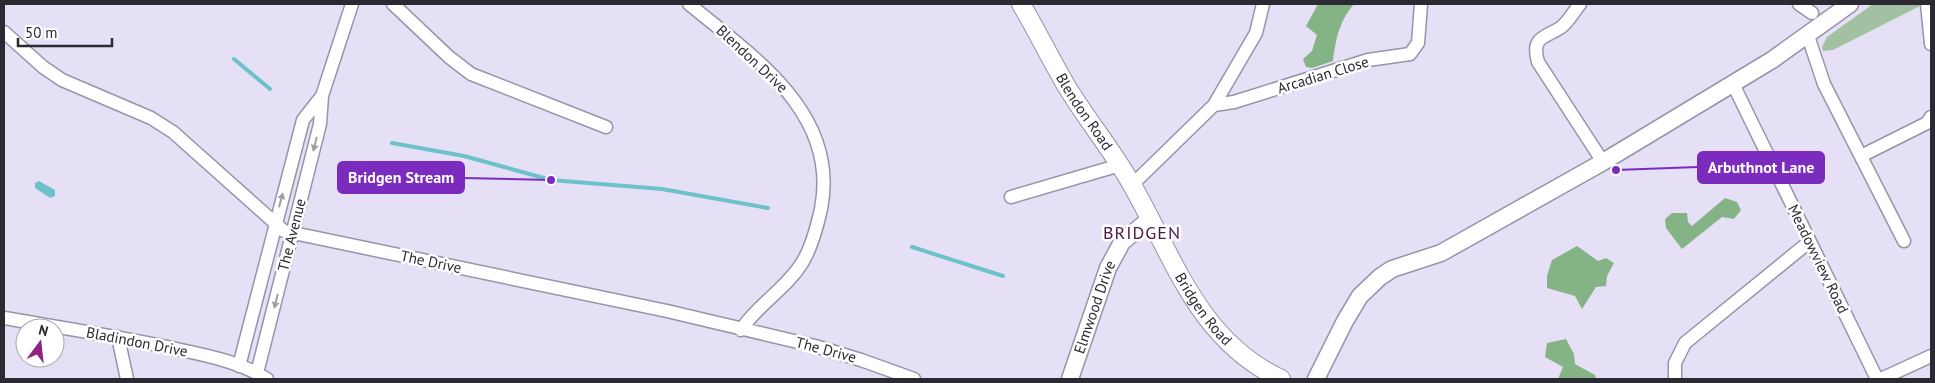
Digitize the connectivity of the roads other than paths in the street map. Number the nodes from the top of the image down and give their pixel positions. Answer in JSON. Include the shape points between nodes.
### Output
{"nodes":[{"id":1,"x":352,"y":4,"type":"edge"},
{"id":2,"x":393,"y":4,"type":"edge"},
{"id":3,"x":689,"y":4,"type":"edge"},
{"id":4,"x":1021,"y":4,"type":"edge"},
{"id":5,"x":1263,"y":4,"type":"edge"},
{"id":6,"x":1421,"y":4,"type":"edge"},
{"id":7,"x":1580,"y":4,"type":"edge"},
{"id":8,"x":1799,"y":4,"type":"edge"},
{"id":9,"x":1850,"y":4,"type":"edge"},
{"id":10,"x":1927,"y":4,"type":"edge"},
{"id":11,"x":1812,"y":14,"type":"dead end"},
{"id":12,"x":4,"y":32,"type":"edge"},
{"id":13,"x":1808,"y":36,"type":"junction"},
{"id":14,"x":1931,"y":44,"type":"edge"},
{"id":15,"x":1733,"y":84,"type":"junction"},
{"id":16,"x":322,"y":96,"type":"junction"},
{"id":17,"x":1214,"y":105,"type":"junction"},
{"id":18,"x":1931,"y":117,"type":"edge"},
{"id":19,"x":606,"y":126,"type":"dead end"},
{"id":20,"x":1861,"y":156,"type":"junction"},
{"id":21,"x":1603,"y":162,"type":"junction"},
{"id":22,"x":1120,"y":165,"type":"junction"},
{"id":23,"x":1132,"y":185,"type":"junction"},
{"id":24,"x":1011,"y":197,"type":"dead end"},
{"id":25,"x":1150,"y":219,"type":"junction"},
{"id":26,"x":275,"y":225,"type":"junction"},
{"id":27,"x":293,"y":234,"type":"junction"},
{"id":28,"x":1904,"y":241,"type":"dead end"},
{"id":29,"x":1809,"y":242,"type":"junction"},
{"id":30,"x":4,"y":318,"type":"edge"},
{"id":31,"x":741,"y":330,"type":"junction"},
{"id":32,"x":118,"y":337,"type":"junction"},
{"id":33,"x":1931,"y":356,"type":"edge"},
{"id":34,"x":239,"y":366,"type":"junction"},
{"id":35,"x":262,"y":376,"type":"edge"},
{"id":36,"x":127,"y":379,"type":"edge"},
{"id":37,"x":914,"y":379,"type":"edge"},
{"id":38,"x":1070,"y":379,"type":"edge"},
{"id":39,"x":1281,"y":379,"type":"edge"},
{"id":40,"x":1316,"y":379,"type":"edge"},
{"id":41,"x":1675,"y":379,"type":"edge"},
{"id":42,"x":1877,"y":379,"type":"edge"},
{"id":43,"x":1881,"y":379,"type":"edge"}],
"edges":[{"from":1,"to":16,"type":"street","name":"The Avenue"},
{"from":2,"to":19,"type":"street","via":[[471,74]]},
{"from":3,"to":31,"type":"street","name":"Blendon Drive","via":[[764,66],[789,93],[811,126],[822,169],[820,211],[802,262],[751,315]]},
{"from":4,"to":22,"type":"main road","name":"Blendon Road","via":[[1067,87]]},
{"from":5,"to":17,"type":"street","via":[[1256,33]]},
{"from":6,"to":17,"type":"street","name":"Arcadian Close","via":[[1418,43],[1410,54],[1368,60],[1234,102]]},
{"from":7,"to":21,"type":"street","via":[[1560,27],[1547,32],[1538,42],[1535,53]]},
{"from":8,"to":11,"type":"street"},
{"from":9,"to":13,"type":"street"},
{"from":10,"to":14,"type":"street"},
{"from":12,"to":26,"type":"street","name":"The Drive","via":[[62,80],[151,118],[172,132]]},
{"from":13,"to":15,"type":"street"},
{"from":13,"to":20,"type":"street","via":[[1824,84]]},
{"from":15,"to":21,"type":"street"},
{"from":15,"to":29,"type":"street","name":"Meadowview Road"},
{"from":26,"to":16,"type":"street","name":"The Avenue","one_way":true,"via":[[303,120]]},
{"from":16,"to":27,"type":"street","name":"The Avenue","one_way":true,"via":[[320,124]]},
{"from":17,"to":23,"type":"street"},
{"from":18,"to":20,"type":"street","via":[[1927,123]]},
{"from":20,"to":28,"type":"street"},
{"from":21,"to":40,"type":"street","via":[[1441,253],[1392,269],[1380,277],[1360,296]]},
{"from":22,"to":23,"type":"main road","name":"Blendon Road"},
{"from":22,"to":24,"type":"street"},
{"from":23,"to":25,"type":"main road","name":"Blendon Road"},
{"from":25,"to":38,"type":"street","name":"Elmwood Drive","via":[[1122,242],[1108,268]]},
{"from":25,"to":39,"type":"main road","name":"Bridgen Road","via":[[1201,314],[1241,354]]},
{"from":26,"to":27,"type":"street","name":"The Drive"},
{"from":26,"to":34,"type":"street","name":"The Avenue"},
{"from":27,"to":31,"type":"street","name":"The Drive","via":[[667,311]]},
{"from":27,"to":35,"type":"street","name":"The Avenue","one_way":true},
{"from":29,"to":41,"type":"street","via":[[1684,343],[1675,363]]},
{"from":29,"to":42,"type":"street","name":"Meadowview Road"},
{"from":30,"to":32,"type":"street","name":"Bladindon Drive"},
{"from":31,"to":37,"type":"street","name":"The Drive","via":[[815,346]]},
{"from":32,"to":34,"type":"street","name":"Bladindon Drive"},
{"from":32,"to":36,"type":"street"},
{"from":33,"to":43,"type":"street"},
{"from":34,"to":35,"type":"street","name":"Bladindon Drive"}]}
